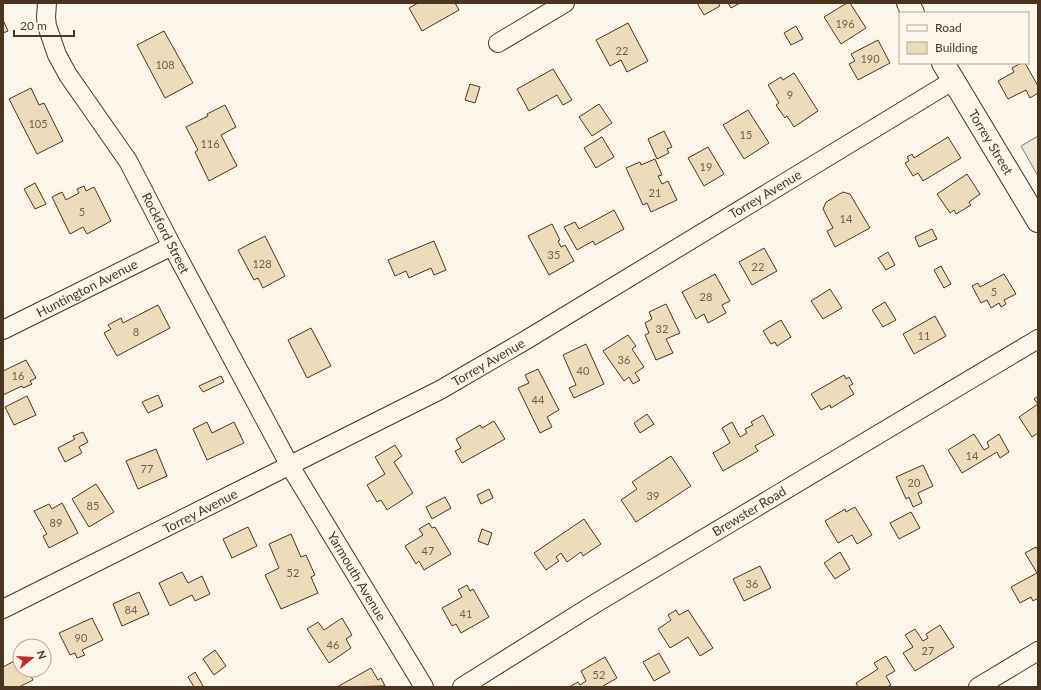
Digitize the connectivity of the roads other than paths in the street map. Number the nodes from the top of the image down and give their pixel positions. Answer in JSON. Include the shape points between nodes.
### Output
{"nodes":[{"id":1,"x":47,"y":3,"type":"edge"},
{"id":2,"x":565,"y":3,"type":"edge"},
{"id":3,"x":908,"y":3,"type":"edge"},
{"id":4,"x":913,"y":12,"type":"edge"},
{"id":5,"x":498,"y":43,"type":"dead end"},
{"id":6,"x":949,"y":71,"type":"edge"},
{"id":7,"x":1038,"y":220,"type":"edge"},
{"id":8,"x":172,"y":246,"type":"junction"},
{"id":9,"x":3,"y":330,"type":"edge"},
{"id":10,"x":1038,"y":339,"type":"edge"},
{"id":11,"x":290,"y":466,"type":"junction"},
{"id":12,"x":3,"y":609,"type":"edge"},
{"id":13,"x":1038,"y":651,"type":"edge"},
{"id":14,"x":424,"y":687,"type":"edge"},
{"id":15,"x":462,"y":687,"type":"edge"},
{"id":16,"x":978,"y":687,"type":"edge"}],
"edges":[{"from":1,"to":8,"type":"street","name":"Rockford Street","via":[[47,26],[57,55],[68,75],[128,160]]},
{"from":2,"to":5,"type":"street"},
{"from":3,"to":4,"type":"main road"},
{"from":6,"to":7,"type":"main road","name":"Torrey Street"},
{"from":6,"to":11,"type":"street","name":"Torrey Avenue","via":[[520,344],[440,390]]},
{"from":8,"to":9,"type":"street","name":"Huntington Avenue"},
{"from":8,"to":11,"type":"street","name":"Rockford Street"},
{"from":10,"to":15,"type":"street","name":"Brewster Road","via":[[596,603]]},
{"from":11,"to":12,"type":"street","name":"Torrey Avenue"},
{"from":11,"to":14,"type":"street","name":"Yarmouth Avenue"},
{"from":13,"to":16,"type":"street"}]}
